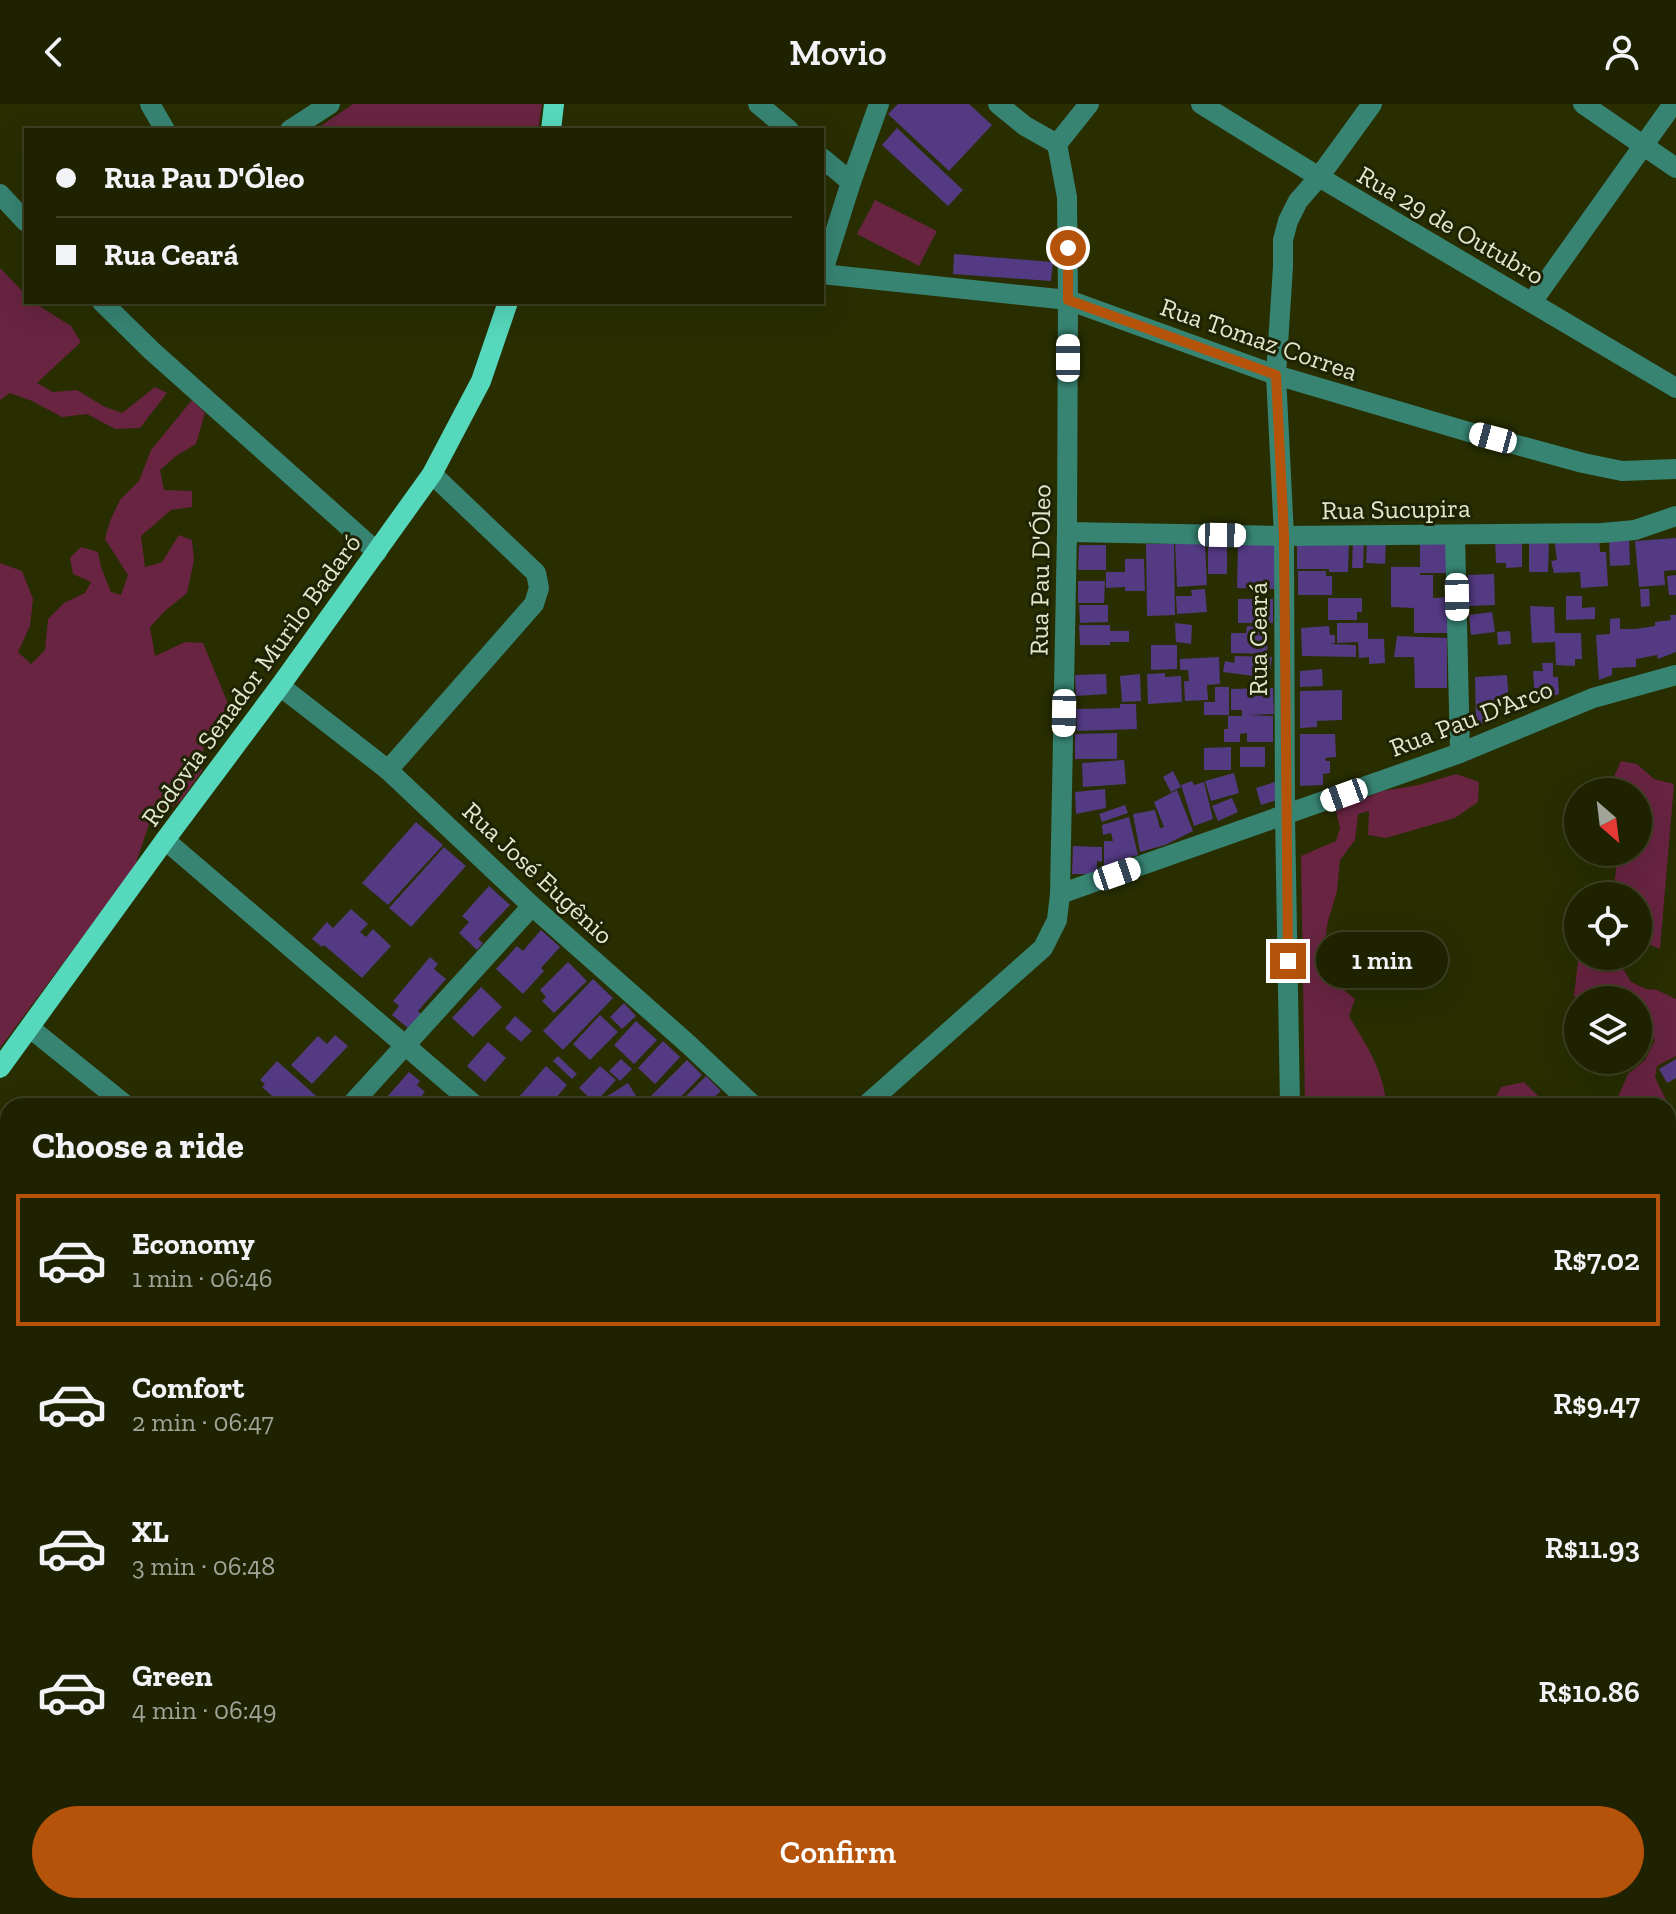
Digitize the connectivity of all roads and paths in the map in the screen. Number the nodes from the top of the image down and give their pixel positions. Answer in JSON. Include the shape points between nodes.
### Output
{"nodes":[{"id":1,"x":150,"y":104,"type":"edge"},
{"id":2,"x":330,"y":104,"type":"edge"},
{"id":3,"x":554,"y":104,"type":"edge"},
{"id":4,"x":758,"y":104,"type":"edge"},
{"id":5,"x":879,"y":104,"type":"edge"},
{"id":6,"x":998,"y":104,"type":"edge"},
{"id":7,"x":1089,"y":104,"type":"edge"},
{"id":8,"x":1201,"y":104,"type":"edge"},
{"id":9,"x":1372,"y":104,"type":"edge"},
{"id":10,"x":1583,"y":104,"type":"edge"},
{"id":11,"x":1673,"y":104,"type":"edge"},
{"id":12,"x":164,"y":128,"type":"edge"},
{"id":13,"x":293,"y":128,"type":"edge"},
{"id":14,"x":551,"y":128,"type":"edge"},
{"id":15,"x":787,"y":128,"type":"edge"},
{"id":16,"x":1057,"y":144,"type":"junction"},
{"id":17,"x":1643,"y":146,"type":"junction"},
{"id":18,"x":824,"y":160,"type":"edge"},
{"id":19,"x":1676,"y":168,"type":"edge"},
{"id":20,"x":1319,"y":177,"type":"junction"},
{"id":21,"x":851,"y":182,"type":"junction"},
{"id":22,"x":0,"y":194,"type":"edge"},
{"id":23,"x":24,"y":220,"type":"edge"},
{"id":24,"x":824,"y":268,"type":"edge"},
{"id":25,"x":824,"y":274,"type":"edge"},
{"id":26,"x":1068,"y":300,"type":"junction"},
{"id":27,"x":1532,"y":302,"type":"junction"},
{"id":28,"x":104,"y":304,"type":"edge"},
{"id":29,"x":507,"y":304,"type":"edge"},
{"id":30,"x":1276,"y":375,"type":"junction"},
{"id":31,"x":1676,"y":388,"type":"edge"},
{"id":32,"x":1676,"y":469,"type":"edge"},
{"id":33,"x":432,"y":474,"type":"junction"},
{"id":34,"x":1676,"y":516,"type":"edge"},
{"id":35,"x":1067,"y":532,"type":"junction"},
{"id":36,"x":1455,"y":535,"type":"junction"},
{"id":37,"x":1284,"y":536,"type":"junction"},
{"id":38,"x":377,"y":552,"type":"junction"},
{"id":39,"x":1676,"y":675,"type":"edge"},
{"id":40,"x":280,"y":686,"type":"junction"},
{"id":41,"x":1460,"y":753,"type":"junction"},
{"id":42,"x":388,"y":770,"type":"junction"},
{"id":43,"x":1285,"y":816,"type":"junction"},
{"id":44,"x":165,"y":840,"type":"junction"},
{"id":45,"x":1060,"y":894,"type":"junction"},
{"id":46,"x":532,"y":906,"type":"junction"},
{"id":47,"x":30,"y":1028,"type":"junction"},
{"id":48,"x":404,"y":1045,"type":"junction"},
{"id":49,"x":0,"y":1068,"type":"edge"},
{"id":50,"x":117,"y":1098,"type":"edge"},
{"id":51,"x":357,"y":1098,"type":"edge"},
{"id":52,"x":467,"y":1098,"type":"edge"},
{"id":53,"x":745,"y":1098,"type":"edge"},
{"id":54,"x":874,"y":1098,"type":"edge"},
{"id":55,"x":1290,"y":1098,"type":"edge"}],
"edges":[{"from":1,"to":12,"type":"street"},
{"from":2,"to":13,"type":"street"},
{"from":3,"to":14,"type":"main road"},
{"from":4,"to":15,"type":"street"},
{"from":5,"to":21,"type":"street"},
{"from":6,"to":16,"type":"street"},
{"from":7,"to":16,"type":"street"},
{"from":8,"to":20,"type":"street","name":"Rua 29 de Outubro"},
{"from":9,"to":20,"type":"street","name":"Rua Ceará"},
{"from":10,"to":17,"type":"street"},
{"from":11,"to":17,"type":"street"},
{"from":16,"to":26,"type":"street","name":"Rua Pau D'Óleo","via":[[1067,197]]},
{"from":17,"to":19,"type":"street"},
{"from":17,"to":27,"type":"street"},
{"from":18,"to":21,"type":"street"},
{"from":20,"to":27,"type":"street","name":"Rua 29 de Outubro"},
{"from":20,"to":30,"type":"street","name":"Rua Ceará","via":[[1298,201],[1283,240]]},
{"from":21,"to":24,"type":"street"},
{"from":22,"to":23,"type":"street"},
{"from":25,"to":26,"type":"street","name":"Rua Tomaz Correa"},
{"from":26,"to":30,"type":"street","name":"Rua Tomaz Correa"},
{"from":26,"to":35,"type":"street","name":"Rua Pau D'Óleo"},
{"from":27,"to":31,"type":"street","name":"Rua 29 de Outubro"},
{"from":28,"to":38,"type":"street"},
{"from":29,"to":33,"type":"main road","name":"Rodovia Senador Murilo Badaró","via":[[481,381]]},
{"from":30,"to":32,"type":"street","name":"Rua Tomaz Correa","via":[[1583,463],[1622,471]]},
{"from":30,"to":37,"type":"street","name":"Rua Ceará"},
{"from":33,"to":38,"type":"main road","name":"Rodovia Senador Murilo Badaró"},
{"from":33,"to":42,"type":"street","via":[[536,573],[539,588],[534,604]]},
{"from":34,"to":36,"type":"street","name":"Rua Sucupira","via":[[1635,530],[1602,533]]},
{"from":35,"to":37,"type":"street","name":"Rua Sucupira"},
{"from":35,"to":45,"type":"street","name":"Rua Pau D'Óleo"},
{"from":36,"to":37,"type":"street","name":"Rua Sucupira"},
{"from":36,"to":41,"type":"street"},
{"from":37,"to":43,"type":"street","name":"Rua Ceará"},
{"from":38,"to":40,"type":"main road","name":"Rodovia Senador Murilo Badaró"},
{"from":39,"to":41,"type":"street","name":"Rua Pau D'Arco","via":[[1593,698]]},
{"from":40,"to":42,"type":"street","name":"Rua José Eugênio"},
{"from":40,"to":44,"type":"main road","name":"Rodovia Senador Murilo Badaró"},
{"from":41,"to":43,"type":"street","name":"Rua Pau D'Arco"},
{"from":42,"to":46,"type":"street","name":"Rua José Eugênio"},
{"from":43,"to":45,"type":"street","name":"Rua Pau D'Arco"},
{"from":43,"to":55,"type":"street","name":"Rua Ceará"},
{"from":44,"to":47,"type":"main road","name":"Rodovia Senador Murilo Badaró"},
{"from":44,"to":48,"type":"street"},
{"from":45,"to":54,"type":"street","name":"Rua Pau D'Óleo","via":[[1057,920],[1043,948]]},
{"from":46,"to":48,"type":"street"},
{"from":46,"to":53,"type":"street","name":"Rua José Eugênio"},
{"from":47,"to":49,"type":"main road","name":"Rodovia Senador Murilo Badaró"},
{"from":47,"to":50,"type":"street"},
{"from":48,"to":51,"type":"street"},
{"from":48,"to":52,"type":"street"}]}
